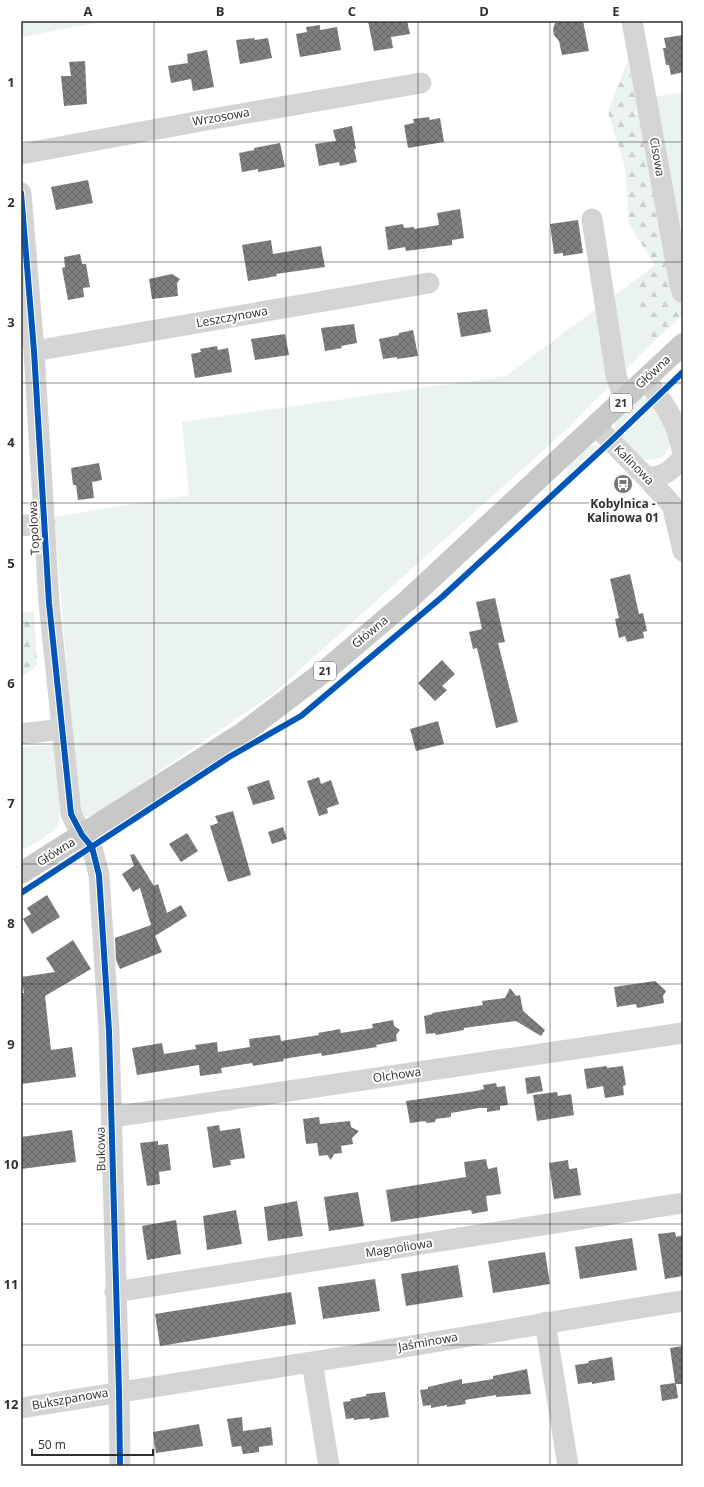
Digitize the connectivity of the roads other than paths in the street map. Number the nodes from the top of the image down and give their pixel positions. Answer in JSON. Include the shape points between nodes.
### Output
{"nodes":[{"id":1,"x":632,"y":21,"type":"edge"},
{"id":2,"x":421,"y":83,"type":"dead end"},
{"id":3,"x":21,"y":154,"type":"edge"},
{"id":4,"x":21,"y":193,"type":"edge"},
{"id":5,"x":592,"y":219,"type":"dead end"},
{"id":6,"x":429,"y":282,"type":"dead end"},
{"id":7,"x":683,"y":293,"type":"edge"},
{"id":8,"x":683,"y":344,"type":"edge"},
{"id":9,"x":34,"y":351,"type":"junction"},
{"id":10,"x":646,"y":380,"type":"junction"},
{"id":11,"x":624,"y":400,"type":"junction"},
{"id":12,"x":596,"y":426,"type":"junction"},
{"id":13,"x":30,"y":437,"type":"edge"},
{"id":14,"x":683,"y":456,"type":"edge"},
{"id":15,"x":647,"y":478,"type":"junction"},
{"id":16,"x":45,"y":523,"type":"junction"},
{"id":17,"x":21,"y":526,"type":"edge"},
{"id":18,"x":683,"y":551,"type":"edge"},
{"id":19,"x":62,"y":728,"type":"junction"},
{"id":20,"x":21,"y":734,"type":"edge"},
{"id":21,"x":82,"y":835,"type":"junction"},
{"id":22,"x":21,"y":873,"type":"edge"},
{"id":23,"x":683,"y":1033,"type":"edge"},
{"id":24,"x":112,"y":1117,"type":"junction"},
{"id":25,"x":683,"y":1203,"type":"edge"},
{"id":26,"x":116,"y":1292,"type":"junction"},
{"id":27,"x":683,"y":1301,"type":"edge"},
{"id":28,"x":545,"y":1322,"type":"junction"},
{"id":29,"x":312,"y":1362,"type":"junction"},
{"id":30,"x":119,"y":1391,"type":"junction"},
{"id":31,"x":21,"y":1408,"type":"edge"},
{"id":32,"x":120,"y":1466,"type":"edge"},
{"id":33,"x":329,"y":1466,"type":"edge"},
{"id":34,"x":568,"y":1466,"type":"edge"}],
"edges":[{"from":1,"to":7,"type":"street","name":"Cisowa"},
{"from":2,"to":3,"type":"street","name":"Wrzosowa"},
{"from":4,"to":9,"type":"street","name":"Topolowa"},
{"from":5,"to":11,"type":"street","via":[[616,375]]},
{"from":6,"to":9,"type":"street","name":"Leszczynowa"},
{"from":8,"to":10,"type":"main road","name":"Główna","number":"21"},
{"from":9,"to":13,"type":"street","name":"Topolowa"},
{"from":10,"to":11,"type":"main road","name":"Główna","number":"21"},
{"from":10,"to":14,"type":"street","via":[[671,414],[680,438]]},
{"from":11,"to":12,"type":"main road","name":"Główna","number":"21"},
{"from":12,"to":15,"type":"street","name":"Kalinowa"},
{"from":12,"to":21,"type":"main road","name":"Główna","number":"21","via":[[407,601],[326,670],[243,733]]},
{"from":13,"to":16,"type":"street","name":"Topolowa"},
{"from":14,"to":15,"type":"street","via":[[663,475]]},
{"from":15,"to":18,"type":"street","name":"Kalinowa","via":[[672,505]]},
{"from":16,"to":17,"type":"street"},
{"from":16,"to":19,"type":"street","name":"Topolowa","via":[[49,603]]},
{"from":19,"to":20,"type":"street"},
{"from":19,"to":21,"type":"street","name":"Topolowa","via":[[71,814]]},
{"from":21,"to":22,"type":"main road","name":"Główna","number":"21"},
{"from":21,"to":24,"type":"street","name":"Bukowa","via":[[92,847],[99,875]]},
{"from":23,"to":24,"type":"street","name":"Olchowa"},
{"from":24,"to":26,"type":"street","name":"Bukowa"},
{"from":25,"to":26,"type":"street","name":"Magnoliowa"},
{"from":26,"to":30,"type":"street","name":"Bukowa"},
{"from":27,"to":28,"type":"street","name":"Jaśminowa"},
{"from":28,"to":29,"type":"street","name":"Jaśminowa"},
{"from":28,"to":34,"type":"street"},
{"from":29,"to":30,"type":"street","name":"Jaśminowa"},
{"from":29,"to":33,"type":"street"},
{"from":30,"to":31,"type":"street","name":"Bukszpanowa"},
{"from":30,"to":32,"type":"street","name":"Bukowa"}]}
